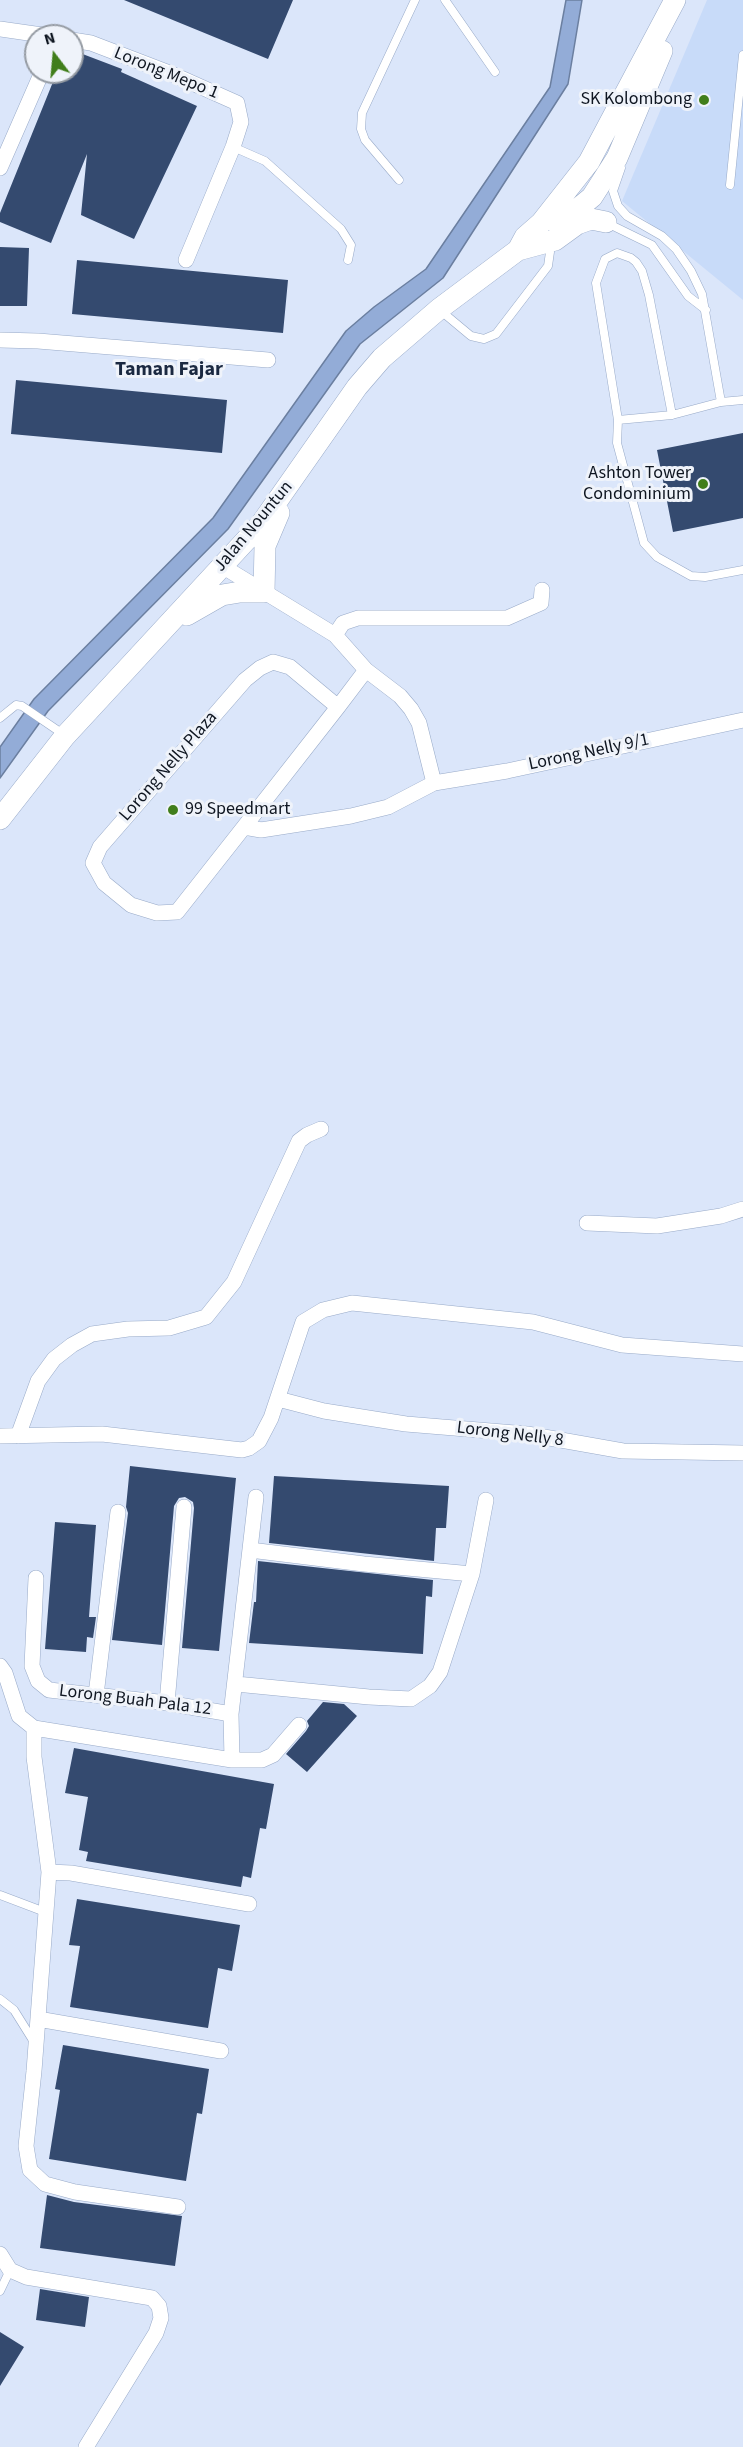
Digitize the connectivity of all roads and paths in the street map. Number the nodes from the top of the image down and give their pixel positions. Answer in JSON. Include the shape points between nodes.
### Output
{"nodes":[{"id":1,"x":416,"y":0,"type":"edge"},
{"id":2,"x":445,"y":0,"type":"edge"},
{"id":3,"x":675,"y":0,"type":"edge"},
{"id":4,"x":687,"y":0,"type":"edge"},
{"id":5,"x":0,"y":29,"type":"edge"},
{"id":6,"x":24,"y":32,"type":"edge"},
{"id":7,"x":84,"y":42,"type":"edge"},
{"id":8,"x":743,"y":55,"type":"edge"},
{"id":9,"x":495,"y":72,"type":"dead end"},
{"id":10,"x":37,"y":84,"type":"edge"},
{"id":11,"x":644,"y":93,"type":"junction"},
{"id":12,"x":617,"y":112,"type":"junction"},
{"id":13,"x":233,"y":147,"type":"junction"},
{"id":14,"x":0,"y":168,"type":"edge"},
{"id":15,"x":399,"y":180,"type":"dead end"},
{"id":16,"x":730,"y":185,"type":"dead end"},
{"id":17,"x":592,"y":196,"type":"junction"},
{"id":18,"x":606,"y":222,"type":"junction"},
{"id":19,"x":546,"y":242,"type":"junction"},
{"id":20,"x":518,"y":250,"type":"junction"},
{"id":21,"x":186,"y":260,"type":"dead end"},
{"id":22,"x":348,"y":260,"type":"dead end"},
{"id":23,"x":439,"y":309,"type":"junction"},
{"id":24,"x":706,"y":311,"type":"junction"},
{"id":25,"x":0,"y":340,"type":"edge"},
{"id":26,"x":268,"y":360,"type":"dead end"},
{"id":27,"x":743,"y":400,"type":"edge"},
{"id":28,"x":721,"y":402,"type":"junction"},
{"id":29,"x":672,"y":415,"type":"junction"},
{"id":30,"x":618,"y":420,"type":"junction"},
{"id":31,"x":291,"y":484,"type":"junction"},
{"id":32,"x":222,"y":566,"type":"junction"},
{"id":33,"x":743,"y":570,"type":"edge"},
{"id":34,"x":542,"y":590,"type":"dead end"},
{"id":35,"x":264,"y":592,"type":"junction"},
{"id":36,"x":166,"y":627,"type":"junction"},
{"id":37,"x":335,"y":635,"type":"junction"},
{"id":38,"x":366,"y":670,"type":"junction"},
{"id":39,"x":338,"y":707,"type":"junction"},
{"id":40,"x":0,"y":718,"type":"edge"},
{"id":41,"x":743,"y":720,"type":"edge"},
{"id":42,"x":65,"y":736,"type":"junction"},
{"id":43,"x":434,"y":783,"type":"junction"},
{"id":44,"x":0,"y":819,"type":"edge"},
{"id":45,"x":244,"y":827,"type":"junction"},
{"id":46,"x":321,"y":1129,"type":"dead end"},
{"id":47,"x":743,"y":1209,"type":"edge"},
{"id":48,"x":587,"y":1223,"type":"dead end"},
{"id":49,"x":743,"y":1354,"type":"edge"},
{"id":50,"x":278,"y":1399,"type":"junction"},
{"id":51,"x":0,"y":1436,"type":"edge"},
{"id":52,"x":18,"y":1436,"type":"junction"},
{"id":53,"x":743,"y":1453,"type":"edge"},
{"id":54,"x":256,"y":1497,"type":"dead end"},
{"id":55,"x":486,"y":1500,"type":"dead end"},
{"id":56,"x":184,"y":1508,"type":"dead end"},
{"id":57,"x":118,"y":1512,"type":"dead end"},
{"id":58,"x":250,"y":1550,"type":"junction"},
{"id":59,"x":472,"y":1574,"type":"junction"},
{"id":60,"x":36,"y":1578,"type":"dead end"},
{"id":61,"x":0,"y":1666,"type":"edge"},
{"id":62,"x":236,"y":1684,"type":"junction"},
{"id":63,"x":96,"y":1695,"type":"junction"},
{"id":64,"x":167,"y":1703,"type":"junction"},
{"id":65,"x":231,"y":1714,"type":"junction"},
{"id":66,"x":299,"y":1725,"type":"dead end"},
{"id":67,"x":34,"y":1728,"type":"junction"},
{"id":68,"x":232,"y":1760,"type":"junction"},
{"id":69,"x":49,"y":1872,"type":"junction"},
{"id":70,"x":0,"y":1895,"type":"edge"},
{"id":71,"x":249,"y":1904,"type":"dead end"},
{"id":72,"x":45,"y":1912,"type":"junction"},
{"id":73,"x":0,"y":1999,"type":"edge"},
{"id":74,"x":38,"y":2019,"type":"junction"},
{"id":75,"x":36,"y":2046,"type":"junction"},
{"id":76,"x":221,"y":2051,"type":"dead end"},
{"id":77,"x":178,"y":2207,"type":"dead end"},
{"id":78,"x":0,"y":2254,"type":"edge"},
{"id":79,"x":10,"y":2270,"type":"junction"},
{"id":80,"x":0,"y":2291,"type":"edge"},
{"id":81,"x":86,"y":2447,"type":"edge"}],
"edges":[{"from":1,"to":15,"type":"lane","via":[[362,113],[365,140]]},
{"from":2,"to":9,"type":"lane"},
{"from":3,"to":12,"type":"street","name":"Jalan Nountun"},
{"from":4,"to":11,"type":"street"},
{"from":5,"to":6,"type":"street"},
{"from":7,"to":13,"type":"street","name":"Lorong Mepo 1","via":[[237,103],[241,122]]},
{"from":8,"to":16,"type":"lane"},
{"from":10,"to":14,"type":"street"},
{"from":11,"to":17,"type":"street","via":[[617,158]]},
{"from":11,"to":24,"type":"lane","via":[[644,116],[613,191],[627,216],[676,249],[691,271]]},
{"from":12,"to":17,"type":"street","name":"Jalan Nountun","via":[[621,124],[589,188]]},
{"from":12,"to":20,"type":"street","name":"Jalan Nountun","via":[[589,162]]},
{"from":13,"to":21,"type":"street","name":"Lorong Mepo 1"},
{"from":13,"to":22,"type":"lane","via":[[265,161],[341,229],[351,245]]},
{"from":17,"to":18,"type":"street"},
{"from":17,"to":19,"type":"street","via":[[550,231]]},
{"from":18,"to":19,"type":"street","name":"Jalan Nountun","via":[[591,219]]},
{"from":18,"to":24,"type":"lane","via":[[652,245],[688,296]]},
{"from":19,"to":20,"type":"street","name":"Jalan Nountun"},
{"from":19,"to":23,"type":"lane","via":[[550,252],[548,266],[496,334],[484,339],[471,336]]},
{"from":20,"to":23,"type":"street","name":"Jalan Nountun"},
{"from":23,"to":31,"type":"street","name":"Jalan Nountun","via":[[382,358],[357,387]]},
{"from":24,"to":28,"type":"lane"},
{"from":25,"to":26,"type":"street"},
{"from":27,"to":28,"type":"lane"},
{"from":28,"to":29,"type":"lane"},
{"from":29,"to":30,"type":"lane"},
{"from":29,"to":30,"type":"lane","via":[[642,271],[631,258],[617,253],[605,259],[596,283]]},
{"from":30,"to":33,"type":"lane","via":[[617,443],[644,543],[657,558],[691,576]]},
{"from":31,"to":32,"type":"street","name":"Jalan Nountun"},
{"from":31,"to":35,"type":"street","via":[[266,546]]},
{"from":32,"to":35,"type":"street"},
{"from":32,"to":36,"type":"street","name":"Jalan Nountun"},
{"from":34,"to":37,"type":"street","via":[[541,603],[507,618],[358,618],[343,623]]},
{"from":35,"to":36,"type":"street","via":[[222,595]]},
{"from":35,"to":37,"type":"street"},
{"from":36,"to":42,"type":"street","name":"Jalan Nountun"},
{"from":37,"to":38,"type":"street"},
{"from":38,"to":39,"type":"street"},
{"from":38,"to":43,"type":"street","via":[[411,709],[419,723]]},
{"from":39,"to":45,"type":"street"},
{"from":39,"to":45,"type":"street","name":"Lorong Nelly Plaza","via":[[290,667],[273,662],[260,668],[245,680],[100,847],[93,863],[104,883],[131,905],[157,913],[177,912]]},
{"from":40,"to":42,"type":"lane","via":[[16,705],[22,706]]},
{"from":41,"to":43,"type":"street","name":"Lorong Nelly 9/1"},
{"from":42,"to":44,"type":"street","name":"Jalan Nountun"},
{"from":43,"to":45,"type":"street","name":"Lorong Nelly 9/1","via":[[388,807],[351,816],[261,830]]},
{"from":46,"to":52,"type":"street","via":[[299,1141],[234,1282],[206,1317],[169,1328],[92,1334],[72,1345],[54,1359],[38,1381]]},
{"from":47,"to":48,"type":"street","via":[[657,1226]]},
{"from":49,"to":50,"type":"street","via":[[622,1345],[533,1322],[352,1303],[323,1310],[303,1322]]},
{"from":50,"to":52,"type":"street","via":[[259,1441],[242,1450],[102,1434]]},
{"from":50,"to":53,"type":"street","name":"Lorong Nelly 8","via":[[406,1424],[527,1434],[623,1451]]},
{"from":51,"to":52,"type":"street"},
{"from":54,"to":58,"type":"street"},
{"from":55,"to":59,"type":"street"},
{"from":56,"to":64,"type":"street"},
{"from":57,"to":63,"type":"street"},
{"from":58,"to":59,"type":"street"},
{"from":58,"to":62,"type":"street"},
{"from":59,"to":62,"type":"street","via":[[440,1672],[430,1686],[411,1699]]},
{"from":60,"to":63,"type":"street","name":"Lorong Buah Pala 12","via":[[32,1666],[38,1681],[49,1690]]},
{"from":61,"to":67,"type":"street","via":[[19,1716]]},
{"from":62,"to":65,"type":"street"},
{"from":63,"to":64,"type":"street","name":"Lorong Buah Pala 12"},
{"from":64,"to":65,"type":"street","name":"Lorong Buah Pala 12"},
{"from":65,"to":68,"type":"street"},
{"from":66,"to":68,"type":"street","via":[[273,1755],[262,1760]]},
{"from":67,"to":68,"type":"street"},
{"from":67,"to":69,"type":"street","via":[[34,1757]]},
{"from":69,"to":71,"type":"street"},
{"from":69,"to":72,"type":"street"},
{"from":70,"to":72,"type":"lane"},
{"from":72,"to":74,"type":"street"},
{"from":73,"to":75,"type":"lane","via":[[14,2010]]},
{"from":74,"to":75,"type":"street"},
{"from":74,"to":76,"type":"street"},
{"from":75,"to":77,"type":"street","via":[[26,2146],[30,2170],[45,2184],[75,2192]]},
{"from":78,"to":79,"type":"street"},
{"from":79,"to":80,"type":"lane"},
{"from":79,"to":81,"type":"street","via":[[26,2277],[152,2298],[159,2306],[161,2318],[156,2334]]}]}
